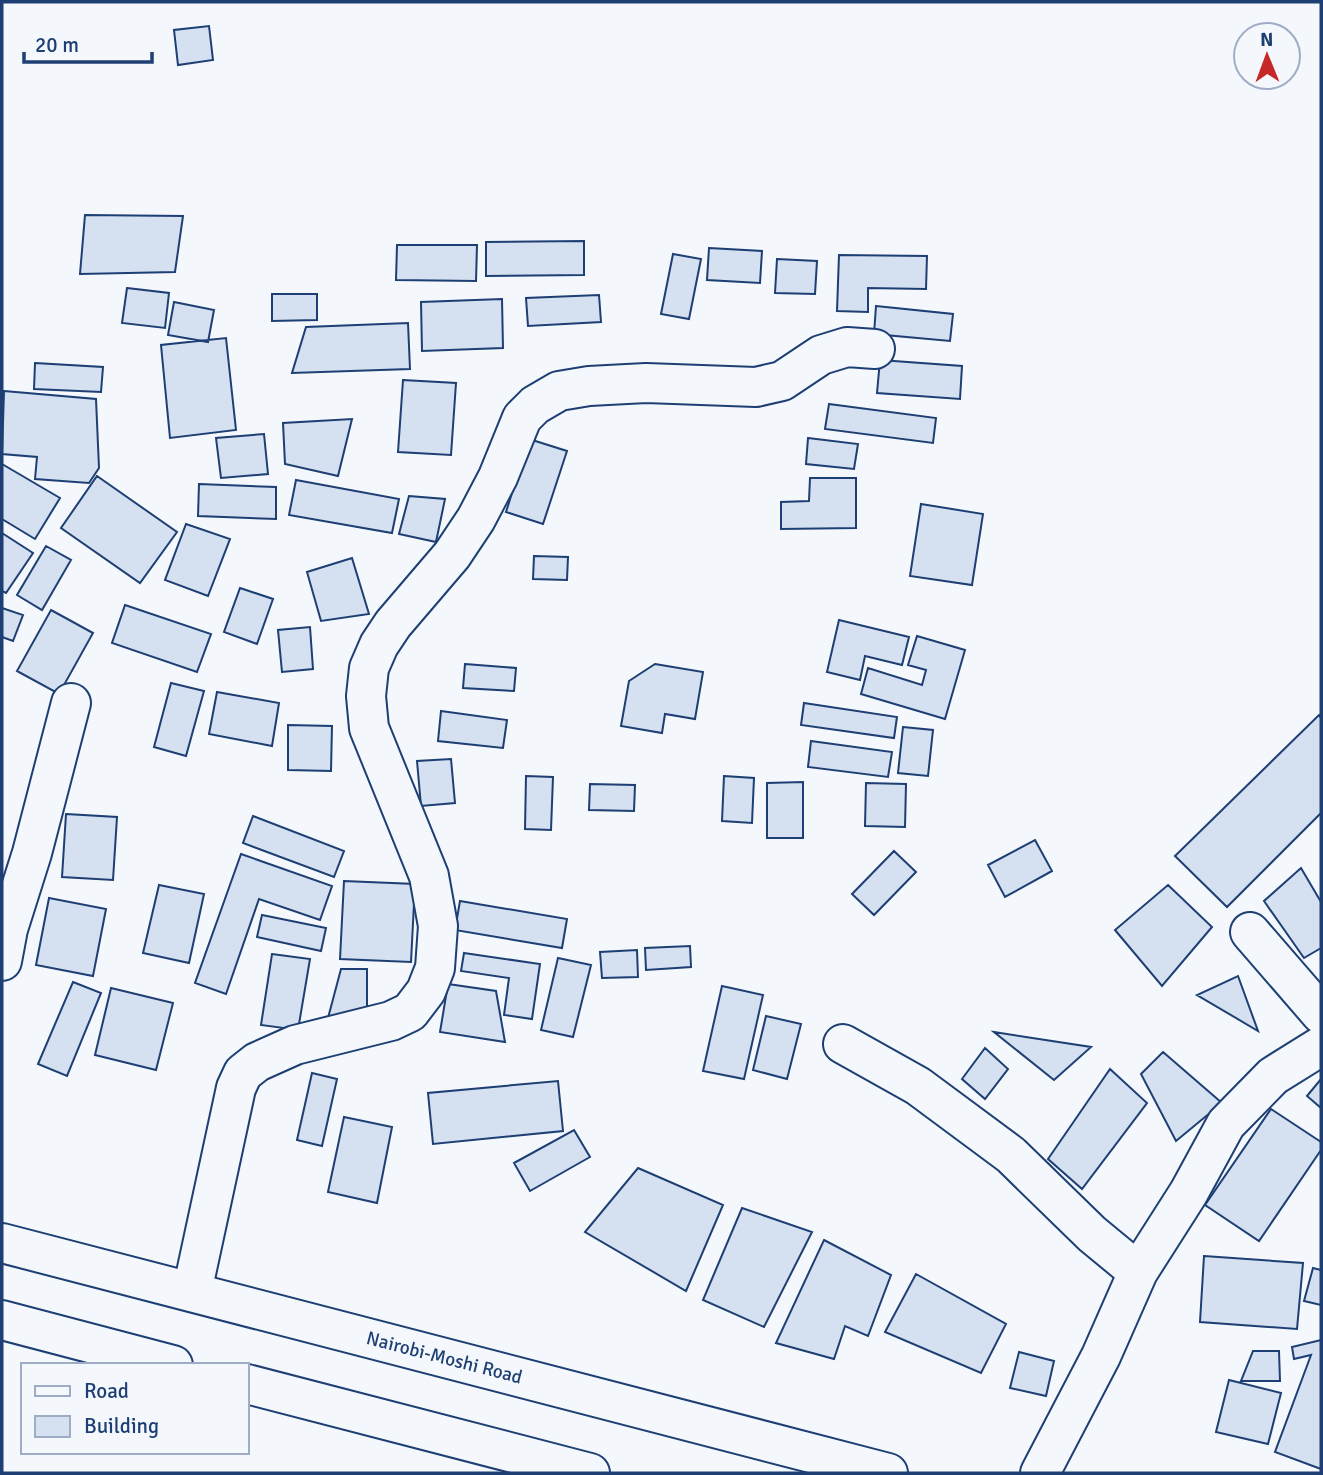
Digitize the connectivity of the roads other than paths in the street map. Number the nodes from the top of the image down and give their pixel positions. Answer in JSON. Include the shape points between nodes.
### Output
{"nodes":[{"id":1,"x":875,"y":349,"type":"dead end"},
{"id":2,"x":71,"y":703,"type":"dead end"},
{"id":3,"x":1251,"y":932,"type":"dead end"},
{"id":4,"x":2,"y":961,"type":"edge"},
{"id":5,"x":1321,"y":1013,"type":"edge"},
{"id":6,"x":843,"y":1044,"type":"dead end"},
{"id":7,"x":1321,"y":1045,"type":"edge"},
{"id":8,"x":2,"y":1242,"type":"edge"},
{"id":9,"x":1138,"y":1272,"type":"junction"},
{"id":10,"x":192,"y":1292,"type":"junction"},
{"id":11,"x":2,"y":1320,"type":"edge"},
{"id":12,"x":165,"y":1363,"type":"edge"},
{"id":13,"x":248,"y":1384,"type":"edge"},
{"id":14,"x":590,"y":1473,"type":"edge"},
{"id":15,"x":888,"y":1473,"type":"edge"},
{"id":16,"x":1040,"y":1473,"type":"edge"}],
"edges":[{"from":1,"to":10,"type":"main road","via":[[847,347],[821,355],[782,381],[756,387],[646,383],[559,391],[522,418],[476,519],[393,624],[369,668],[369,728],[429,876],[438,926],[435,968],[410,1012],[295,1045],[243,1073]]},
{"from":2,"to":4,"type":"main road"},
{"from":3,"to":5,"type":"main road"},
{"from":6,"to":9,"type":"main road","via":[[918,1086],[1011,1155]]},
{"from":7,"to":9,"type":"main road","via":[[1273,1076],[1226,1124]]},
{"from":8,"to":10,"type":"main road","name":"Nairobi-Moshi Road"},
{"from":9,"to":16,"type":"main road","via":[[1101,1356]]},
{"from":10,"to":15,"type":"main road","name":"Nairobi-Moshi Road"},
{"from":11,"to":12,"type":"main road"},
{"from":13,"to":14,"type":"main road"}]}
